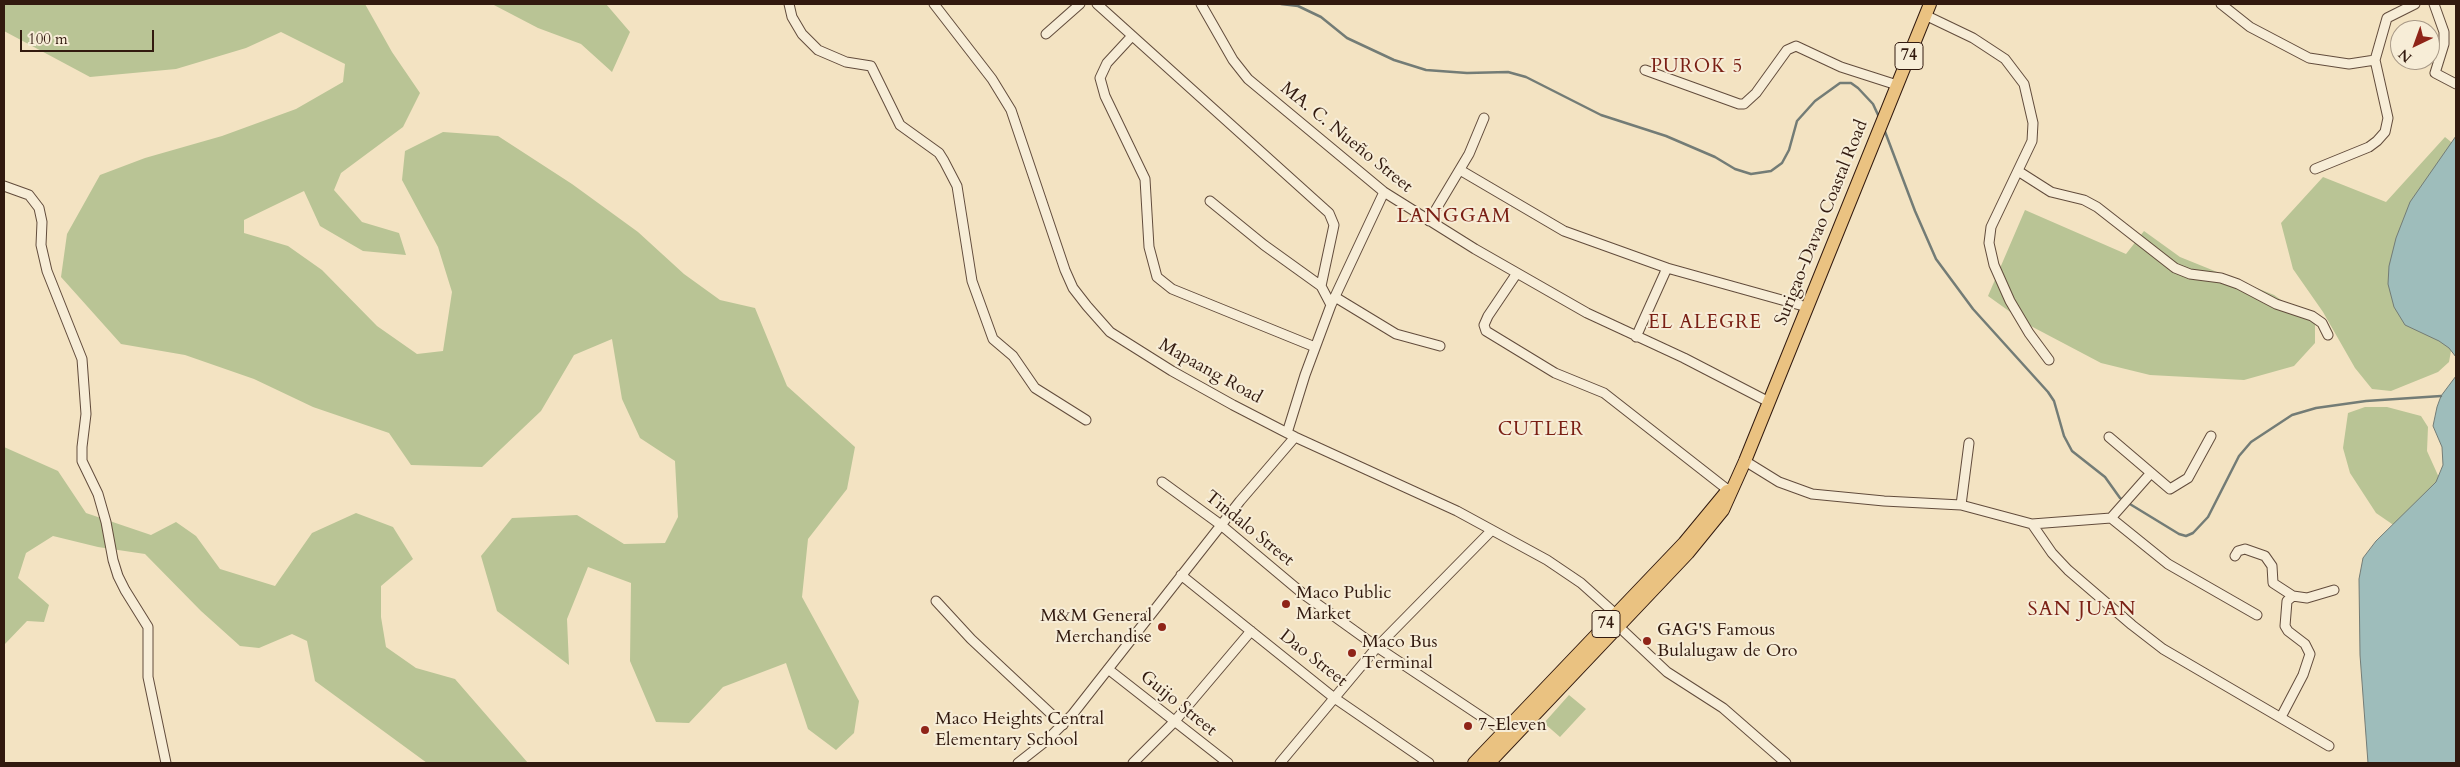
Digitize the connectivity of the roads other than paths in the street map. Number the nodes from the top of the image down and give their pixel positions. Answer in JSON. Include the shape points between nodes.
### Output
{"nodes":[{"id":1,"x":789,"y":4,"type":"edge"},
{"id":2,"x":934,"y":4,"type":"edge"},
{"id":3,"x":1080,"y":4,"type":"edge"},
{"id":4,"x":1097,"y":4,"type":"edge"},
{"id":5,"x":1201,"y":4,"type":"edge"},
{"id":6,"x":2221,"y":4,"type":"edge"},
{"id":7,"x":2415,"y":4,"type":"edge"},
{"id":8,"x":2434,"y":4,"type":"edge"},
{"id":9,"x":1927,"y":9,"type":"edge"},
{"id":10,"x":1046,"y":34,"type":"dead end"},
{"id":11,"x":1131,"y":37,"type":"junction"},
{"id":12,"x":2375,"y":60,"type":"junction"},
{"id":13,"x":1644,"y":70,"type":"dead end"},
{"id":14,"x":2456,"y":84,"type":"edge"},
{"id":15,"x":1897,"y":85,"type":"junction"},
{"id":16,"x":1484,"y":118,"type":"dead end"},
{"id":17,"x":2315,"y":169,"type":"dead end"},
{"id":18,"x":1460,"y":170,"type":"junction"},
{"id":19,"x":2018,"y":171,"type":"junction"},
{"id":20,"x":4,"y":186,"type":"edge"},
{"id":21,"x":1384,"y":192,"type":"junction"},
{"id":22,"x":1210,"y":201,"type":"dead end"},
{"id":23,"x":1429,"y":221,"type":"junction"},
{"id":24,"x":1667,"y":268,"type":"junction"},
{"id":25,"x":1517,"y":273,"type":"junction"},
{"id":26,"x":1321,"y":286,"type":"junction"},
{"id":27,"x":1333,"y":301,"type":"junction"},
{"id":28,"x":1807,"y":307,"type":"junction"},
{"id":29,"x":2328,"y":334,"type":"dead end"},
{"id":30,"x":1636,"y":337,"type":"junction"},
{"id":31,"x":1440,"y":346,"type":"dead end"},
{"id":32,"x":1315,"y":348,"type":"junction"},
{"id":33,"x":2049,"y":360,"type":"dead end"},
{"id":34,"x":1769,"y":402,"type":"junction"},
{"id":35,"x":1086,"y":420,"type":"dead end"},
{"id":36,"x":1291,"y":435,"type":"junction"},
{"id":37,"x":2210,"y":436,"type":"dead end"},
{"id":38,"x":2109,"y":438,"type":"dead end"},
{"id":39,"x":1969,"y":443,"type":"dead end"},
{"id":40,"x":1745,"y":461,"type":"junction"},
{"id":41,"x":2150,"y":474,"type":"junction"},
{"id":42,"x":1162,"y":482,"type":"dead end"},
{"id":43,"x":1732,"y":486,"type":"junction"},
{"id":44,"x":1961,"y":505,"type":"junction"},
{"id":45,"x":2111,"y":518,"type":"junction"},
{"id":46,"x":2032,"y":524,"type":"junction"},
{"id":47,"x":1221,"y":526,"type":"junction"},
{"id":48,"x":1492,"y":530,"type":"junction"},
{"id":49,"x":2235,"y":556,"type":"dead end"},
{"id":50,"x":1181,"y":575,"type":"junction"},
{"id":51,"x":2334,"y":590,"type":"dead end"},
{"id":52,"x":2293,"y":596,"type":"junction"},
{"id":53,"x":936,"y":600,"type":"dead end"},
{"id":54,"x":2256,"y":615,"type":"dead end"},
{"id":55,"x":1617,"y":620,"type":"junction"},
{"id":56,"x":1251,"y":631,"type":"junction"},
{"id":57,"x":1377,"y":646,"type":"junction"},
{"id":58,"x":1108,"y":669,"type":"junction"},
{"id":59,"x":1333,"y":697,"type":"junction"},
{"id":60,"x":2281,"y":717,"type":"junction"},
{"id":61,"x":1174,"y":722,"type":"junction"},
{"id":62,"x":1063,"y":725,"type":"junction"},
{"id":63,"x":1508,"y":735,"type":"junction"},
{"id":64,"x":2328,"y":746,"type":"dead end"},
{"id":65,"x":1136,"y":760,"type":"edge"},
{"id":66,"x":1021,"y":762,"type":"edge"},
{"id":67,"x":166,"y":763,"type":"edge"},
{"id":68,"x":1228,"y":763,"type":"edge"},
{"id":69,"x":1280,"y":763,"type":"edge"},
{"id":70,"x":1429,"y":763,"type":"edge"},
{"id":71,"x":1474,"y":763,"type":"edge"},
{"id":72,"x":1489,"y":763,"type":"edge"},
{"id":73,"x":1786,"y":763,"type":"edge"}],
"edges":[{"from":1,"to":35,"type":"street","via":[[802,34],[818,50],[846,62],[872,66],[900,124],[944,161],[957,186],[972,281],[993,339],[1013,356],[1035,388]]},
{"from":2,"to":36,"type":"street","name":"Mapaang Road","via":[[992,79],[1011,110],[1065,270],[1086,306],[1124,342]]},
{"from":3,"to":10,"type":"street"},
{"from":4,"to":11,"type":"street"},
{"from":5,"to":21,"type":"street","name":"MA. C. Nueño Street","via":[[1233,60],[1248,79]]},
{"from":6,"to":12,"type":"street","via":[[2250,27],[2309,58],[2349,64]]},
{"from":7,"to":12,"type":"street","via":[[2387,18]]},
{"from":8,"to":14,"type":"street","via":[[2444,32],[2444,44],[2435,73]]},
{"from":9,"to":15,"type":"highway","name":"Surigao-Davao Coastal Road","number":"74"},
{"from":9,"to":19,"type":"street","via":[[2005,59],[2024,84],[2033,123],[2032,141]]},
{"from":11,"to":26,"type":"street","via":[[1329,213],[1334,224]]},
{"from":11,"to":32,"type":"street","via":[[1106,63],[1100,78],[1105,96],[1145,178],[1149,246],[1157,277],[1178,292]]},
{"from":12,"to":17,"type":"street","via":[[2388,118],[2385,132],[2369,146]]},
{"from":13,"to":15,"type":"street","via":[[1744,104],[1756,93],[1787,50],[1796,46],[1841,67]]},
{"from":15,"to":28,"type":"highway","name":"Surigao-Davao Coastal Road","number":"74"},
{"from":16,"to":18,"type":"street"},
{"from":18,"to":23,"type":"street"},
{"from":18,"to":24,"type":"street","via":[[1564,230]]},
{"from":19,"to":29,"type":"street","via":[[2051,192],[2084,200],[2097,207],[2175,268],[2238,284],[2276,304],[2312,316],[2322,323]]},
{"from":19,"to":33,"type":"street","via":[[1991,227],[1989,243],[1994,265],[2010,301]]},
{"from":20,"to":67,"type":"street","via":[[29,195],[39,208],[41,245],[47,271],[82,359],[86,414],[82,461],[98,494],[118,576],[148,628],[148,677]]},
{"from":21,"to":23,"type":"street","name":"MA. C. Nueño Street"},
{"from":21,"to":27,"type":"street"},
{"from":22,"to":26,"type":"street"},
{"from":23,"to":25,"type":"street","name":"MA. C. Nueño Street"},
{"from":24,"to":28,"type":"street"},
{"from":24,"to":30,"type":"street"},
{"from":25,"to":30,"type":"street","name":"MA. C. Nueño Street"},
{"from":25,"to":43,"type":"street","via":[[1488,316],[1484,325],[1486,332],[1555,373],[1604,393]]},
{"from":26,"to":27,"type":"street"},
{"from":27,"to":31,"type":"street","via":[[1396,334]]},
{"from":27,"to":32,"type":"street"},
{"from":28,"to":34,"type":"highway","name":"Surigao-Davao Coastal Road","number":"74"},
{"from":30,"to":34,"type":"street","name":"MA. C. Nueño Street"},
{"from":32,"to":36,"type":"street"},
{"from":34,"to":40,"type":"highway","name":"Surigao-Davao Coastal Road","number":"74"},
{"from":36,"to":47,"type":"street"},
{"from":36,"to":48,"type":"street","name":"Mapaang Road","via":[[1422,494]]},
{"from":37,"to":41,"type":"street","via":[[2195,468],[2177,487],[2168,489]]},
{"from":38,"to":41,"type":"street"},
{"from":39,"to":44,"type":"street"},
{"from":40,"to":43,"type":"highway","name":"Surigao-Davao Coastal Road","number":"74"},
{"from":40,"to":44,"type":"street","via":[[1779,482],[1812,494]]},
{"from":41,"to":45,"type":"street"},
{"from":42,"to":47,"type":"street","name":"Tindalo Street"},
{"from":43,"to":55,"type":"highway","name":"Surigao-Davao Coastal Road","number":"74","via":[[1714,523]]},
{"from":44,"to":46,"type":"street"},
{"from":45,"to":46,"type":"street"},
{"from":45,"to":54,"type":"street","via":[[2160,559]]},
{"from":46,"to":60,"type":"street","via":[[2068,570],[2132,625],[2163,649]]},
{"from":47,"to":50,"type":"street"},
{"from":47,"to":57,"type":"street","name":"Tindalo Street","via":[[1281,576]]},
{"from":48,"to":55,"type":"street","name":"Mapaang Road","via":[[1568,573]]},
{"from":48,"to":57,"type":"street"},
{"from":49,"to":52,"type":"street","via":[[2245,549],[2265,556],[2272,566],[2273,583]]},
{"from":50,"to":56,"type":"street","name":"Dao Street"},
{"from":50,"to":58,"type":"street"},
{"from":51,"to":52,"type":"street","via":[[2307,598]]},
{"from":52,"to":60,"type":"street","via":[[2287,601],[2285,626],[2305,644],[2310,654]]},
{"from":53,"to":62,"type":"street","via":[[971,639]]},
{"from":55,"to":63,"type":"highway","name":"Surigao-Davao Coastal Road","number":"74"},
{"from":55,"to":73,"type":"street","name":"Mapaang Road","via":[[1667,672],[1723,708]]},
{"from":56,"to":59,"type":"street","name":"Dao Street"},
{"from":56,"to":61,"type":"street"},
{"from":57,"to":59,"type":"street"},
{"from":57,"to":63,"type":"street","name":"Tindalo Street"},
{"from":58,"to":61,"type":"street","name":"Guijo Street"},
{"from":58,"to":62,"type":"street"},
{"from":59,"to":69,"type":"street","via":[[1317,721]]},
{"from":59,"to":70,"type":"street","name":"Dao Street"},
{"from":60,"to":64,"type":"street"},
{"from":61,"to":65,"type":"street"},
{"from":61,"to":68,"type":"street","name":"Guijo Street"},
{"from":62,"to":66,"type":"street"},
{"from":63,"to":71,"type":"highway","name":"Surigao-Davao Coastal Road","number":"74"},
{"from":63,"to":72,"type":"highway","name":"Surigao-Davao Coastal Road","number":"74"}]}
